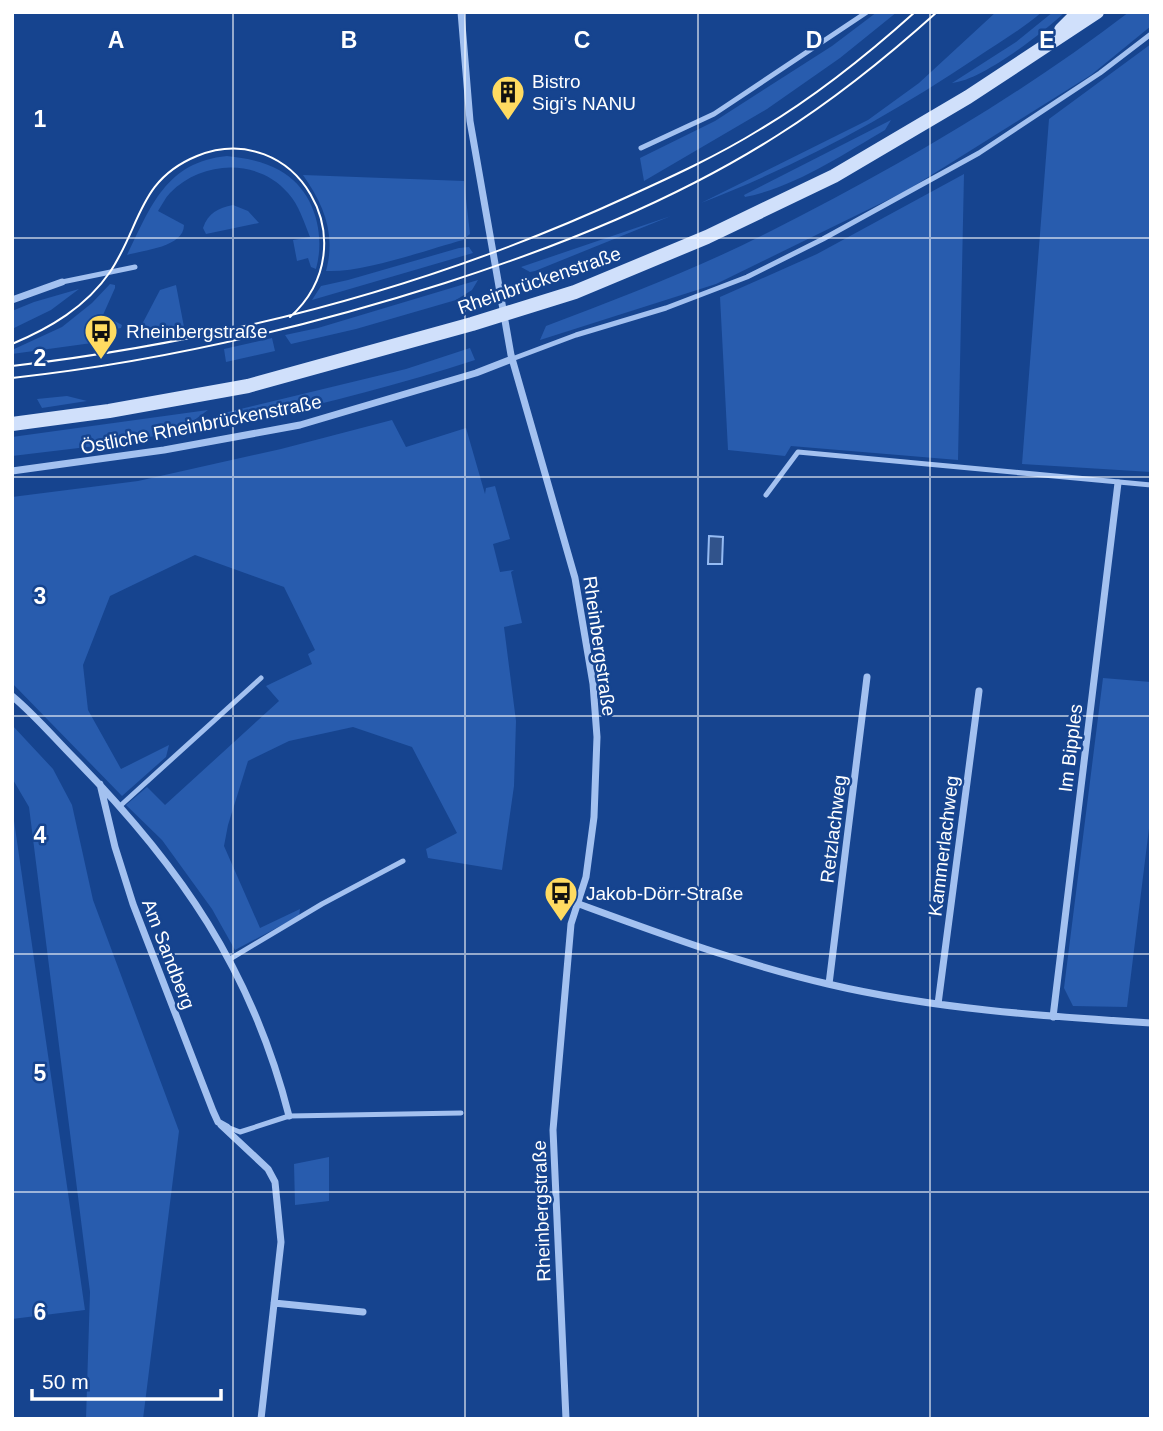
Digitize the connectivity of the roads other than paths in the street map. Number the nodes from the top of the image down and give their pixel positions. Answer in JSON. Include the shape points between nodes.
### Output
{"nodes":[{"id":1,"x":461,"y":12,"type":"edge"},
{"id":2,"x":867,"y":12,"type":"edge"},
{"id":3,"x":1079,"y":12,"type":"edge"},
{"id":4,"x":1097,"y":12,"type":"edge"},
{"id":5,"x":1151,"y":34,"type":"edge"},
{"id":6,"x":1035,"y":55,"type":"junction"},
{"id":7,"x":640,"y":148,"type":"dead end"},
{"id":8,"x":135,"y":267,"type":"dead end"},
{"id":9,"x":62,"y":282,"type":"joint"},
{"id":10,"x":12,"y":300,"type":"edge"},
{"id":11,"x":505,"y":314,"type":"junction"},
{"id":12,"x":512,"y":359,"type":"junction"},
{"id":13,"x":12,"y":424,"type":"edge"},
{"id":14,"x":12,"y":471,"type":"edge"},
{"id":15,"x":1118,"y":484,"type":"junction"},
{"id":16,"x":1151,"y":485,"type":"edge"},
{"id":17,"x":766,"y":495,"type":"dead end"},
{"id":18,"x":867,"y":677,"type":"dead end"},
{"id":19,"x":261,"y":678,"type":"dead end"},
{"id":20,"x":979,"y":691,"type":"dead end"},
{"id":21,"x":12,"y":696,"type":"edge"},
{"id":22,"x":99,"y":784,"type":"junction"},
{"id":23,"x":120,"y":806,"type":"junction"},
{"id":24,"x":403,"y":861,"type":"dead end"},
{"id":25,"x":579,"y":904,"type":"junction"},
{"id":26,"x":230,"y":959,"type":"junction"},
{"id":27,"x":829,"y":984,"type":"junction"},
{"id":28,"x":938,"y":1004,"type":"junction"},
{"id":29,"x":1053,"y":1017,"type":"junction"},
{"id":30,"x":1151,"y":1023,"type":"edge"},
{"id":31,"x":461,"y":1113,"type":"dead end"},
{"id":32,"x":289,"y":1116,"type":"junction"},
{"id":33,"x":219,"y":1122,"type":"junction"},
{"id":34,"x":227,"y":1127,"type":"joint"},
{"id":35,"x":274,"y":1303,"type":"junction"},
{"id":36,"x":363,"y":1312,"type":"dead end"},
{"id":37,"x":261,"y":1419,"type":"edge"},
{"id":38,"x":566,"y":1419,"type":"edge"}],
"edges":[{"from":1,"to":11,"type":"street","name":"Rheinbergstraße","via":[[470,121]]},
{"from":2,"to":7,"type":"lane","via":[[714,114]]},
{"from":3,"to":6,"type":"main road","name":"Rheinbrückenstraße"},
{"from":4,"to":6,"type":"main road","name":"Rheinbrückenstraße"},
{"from":5,"to":12,"type":"lane","via":[[979,153],[823,239],[747,277]]},
{"from":6,"to":11,"type":"main road","name":"Rheinbrückenstraße","via":[[834,176],[657,259]]},
{"from":8,"to":9,"type":"lane"},
{"from":9,"to":10,"type":"street"},
{"from":11,"to":12,"type":"street","name":"Rheinbergstraße"},
{"from":11,"to":13,"type":"main road","name":"Rheinbrückenstraße","via":[[248,386]]},
{"from":12,"to":14,"type":"street","name":"Östliche Rheinbrückenstraße","via":[[300,425]]},
{"from":12,"to":25,"type":"street","name":"Rheinbergstraße","via":[[575,578],[593,684],[596,786]]},
{"from":15,"to":16,"type":"lane"},
{"from":15,"to":17,"type":"lane","via":[[798,452]]},
{"from":15,"to":29,"type":"street","name":"Im Bipples"},
{"from":18,"to":27,"type":"street","name":"Retzlachweg"},
{"from":19,"to":23,"type":"lane"},
{"from":20,"to":28,"type":"street","name":"Kammerlachweg"},
{"from":21,"to":22,"type":"street","name":"Am Sandberg"},
{"from":22,"to":23,"type":"street","name":"Am Sandberg"},
{"from":22,"to":33,"type":"street","name":"Am Sandberg","via":[[133,904]]},
{"from":23,"to":26,"type":"street","name":"Am Sandberg","via":[[193,898]]},
{"from":24,"to":26,"type":"lane"},
{"from":25,"to":27,"type":"street","via":[[703,948]]},
{"from":25,"to":38,"type":"street","name":"Rheinbergstraße","via":[[571,924],[553,1130]]},
{"from":26,"to":32,"type":"street","name":"Am Sandberg","via":[[264,1032]]},
{"from":27,"to":28,"type":"street"},
{"from":28,"to":29,"type":"street"},
{"from":29,"to":30,"type":"street"},
{"from":31,"to":32,"type":"lane"},
{"from":32,"to":34,"type":"lane","via":[[240,1132]]},
{"from":33,"to":34,"type":"street"},
{"from":33,"to":35,"type":"street","via":[[268,1169],[275,1182],[281,1242]]},
{"from":35,"to":36,"type":"street"},
{"from":35,"to":37,"type":"street"}]}
